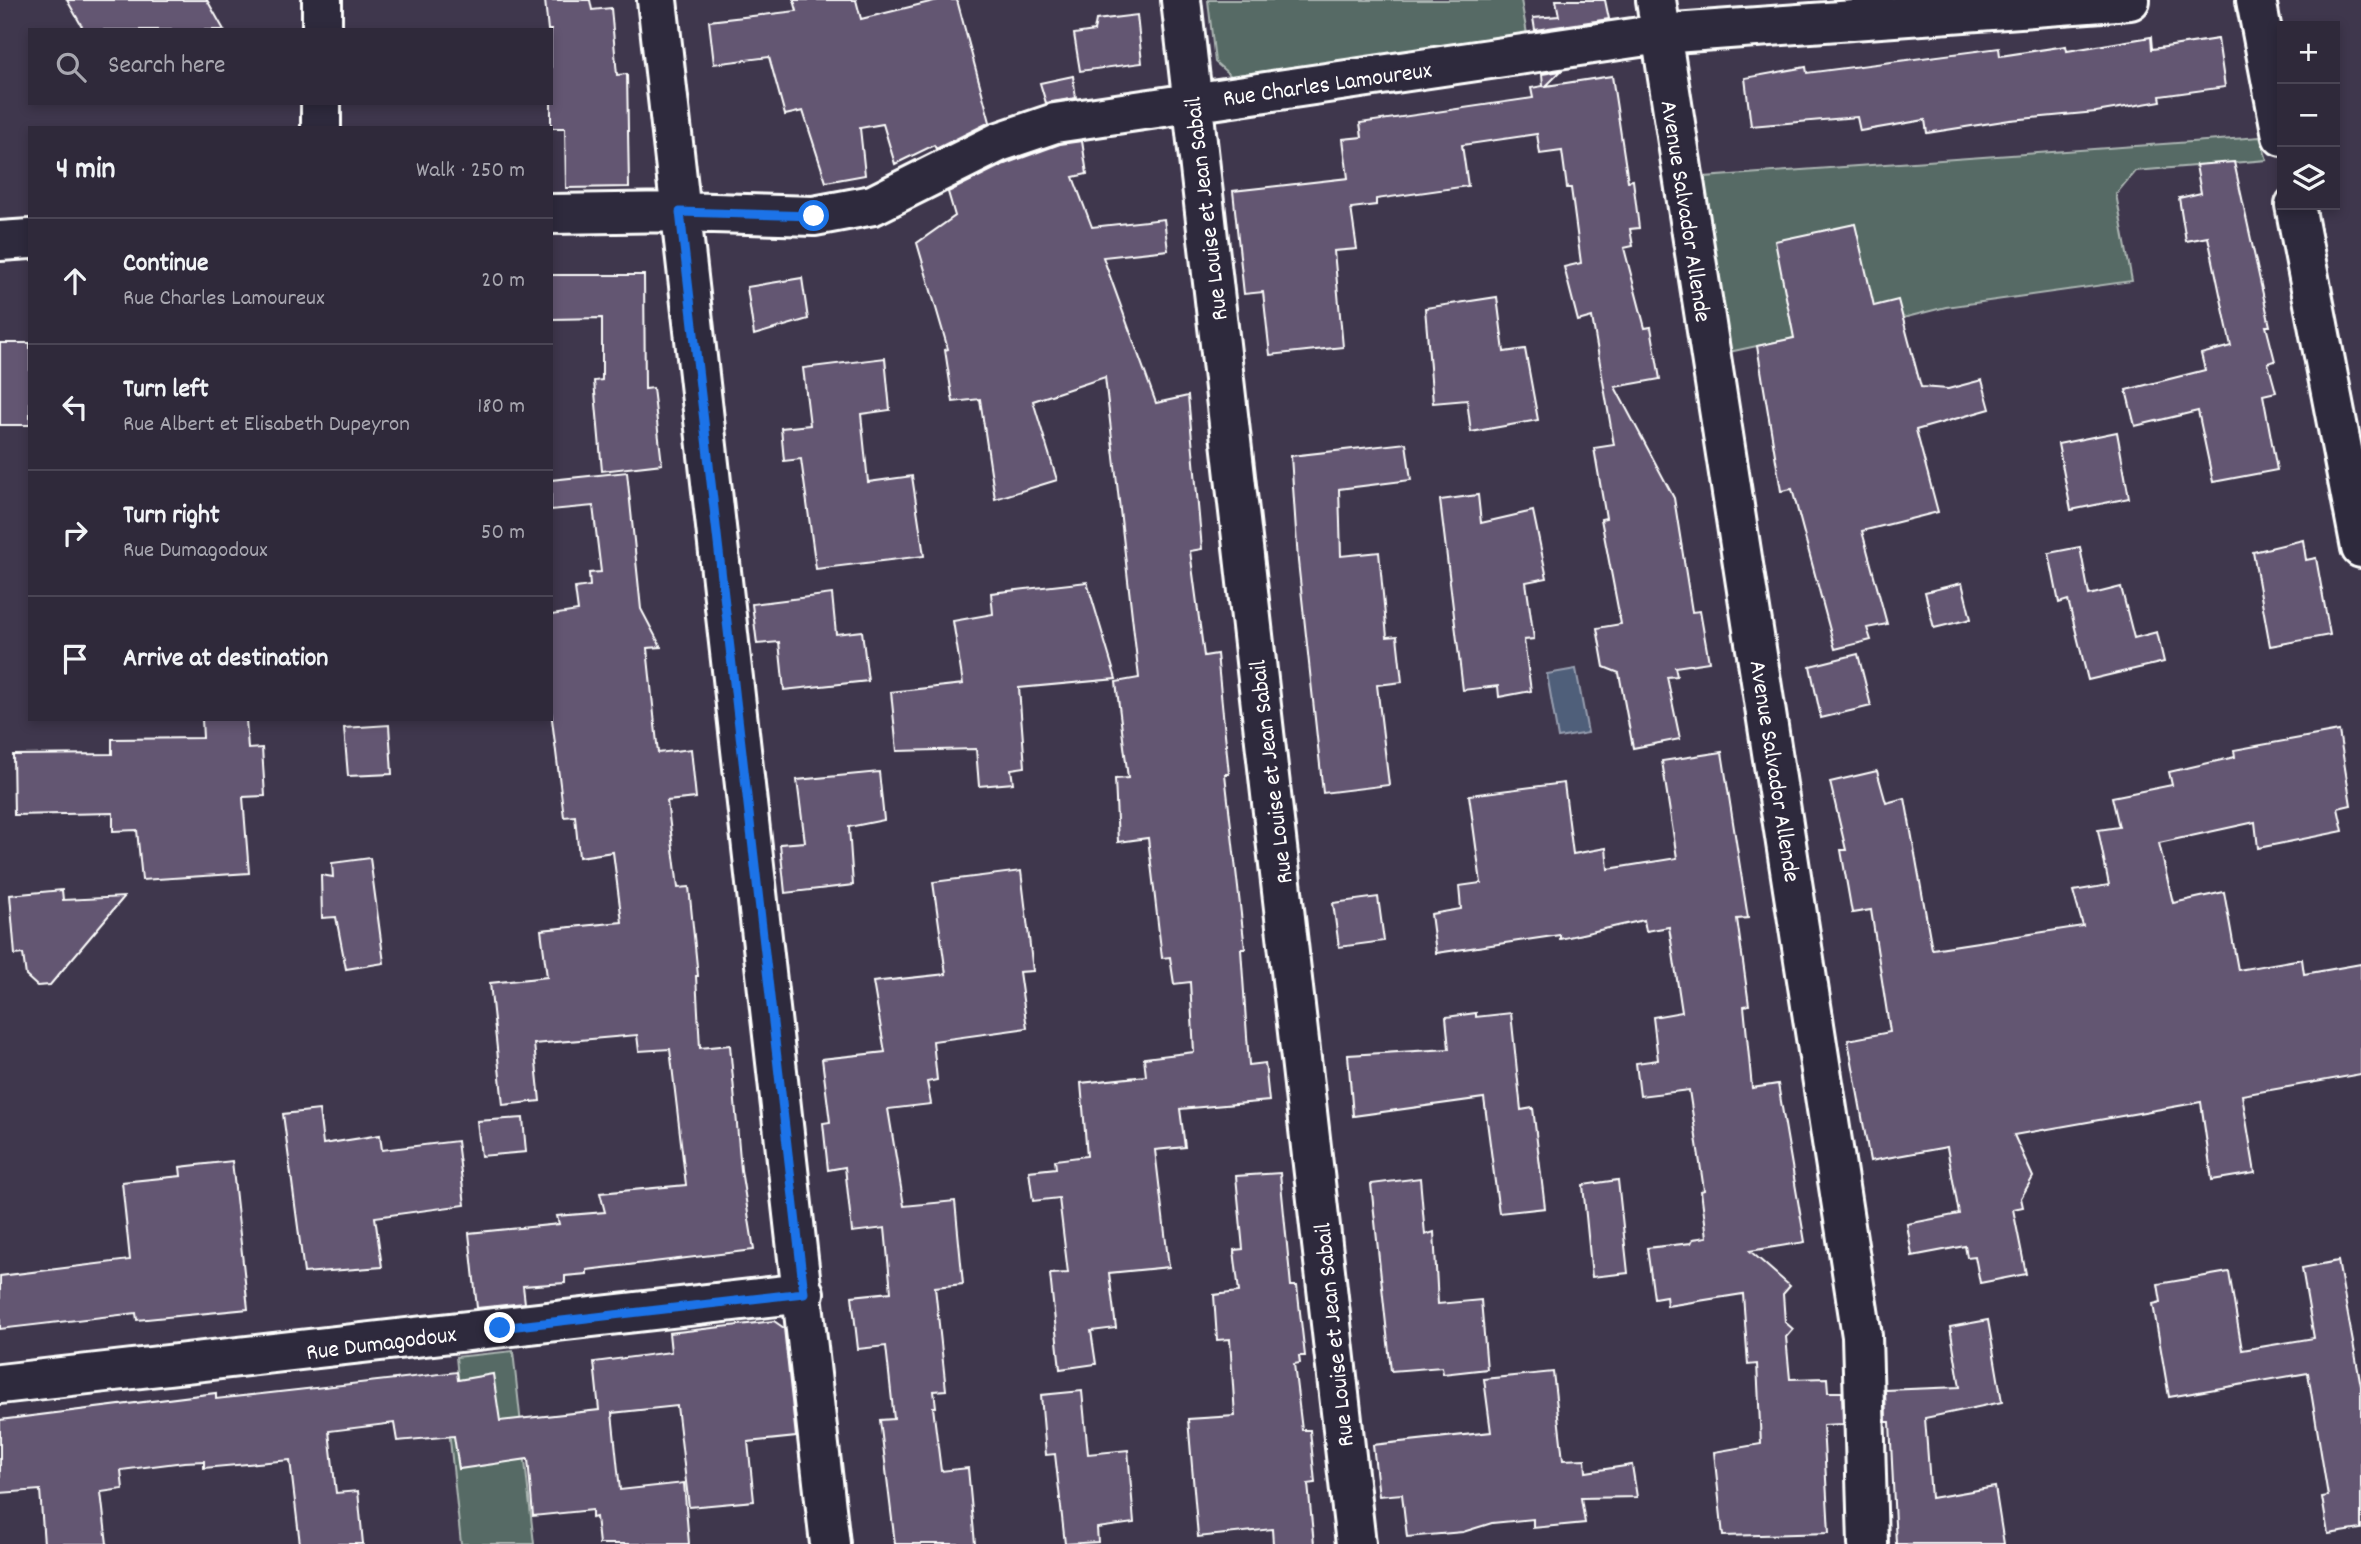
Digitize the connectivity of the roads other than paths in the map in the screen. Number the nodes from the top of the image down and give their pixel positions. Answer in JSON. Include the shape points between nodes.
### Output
{"nodes":[{"id":1,"x":322,"y":0,"type":"edge"},
{"id":2,"x":657,"y":0,"type":"edge"},
{"id":3,"x":1181,"y":0,"type":"edge"},
{"id":4,"x":2130,"y":0,"type":"edge"},
{"id":5,"x":2256,"y":0,"type":"edge"},
{"id":6,"x":1658,"y":17,"type":"edge"},
{"id":7,"x":322,"y":28,"type":"edge"},
{"id":8,"x":1192,"y":103,"type":"junction"},
{"id":9,"x":321,"y":105,"type":"edge"},
{"id":10,"x":2277,"y":110,"type":"edge"},
{"id":11,"x":321,"y":126,"type":"edge"},
{"id":12,"x":2296,"y":210,"type":"edge"},
{"id":13,"x":680,"y":212,"type":"junction"},
{"id":14,"x":553,"y":214,"type":"edge"},
{"id":15,"x":28,"y":239,"type":"edge"},
{"id":16,"x":0,"y":241,"type":"edge"},
{"id":17,"x":2361,"y":548,"type":"edge"},
{"id":18,"x":804,"y":1293,"type":"junction"},
{"id":19,"x":0,"y":1384,"type":"edge"},
{"id":20,"x":830,"y":1544,"type":"edge"},
{"id":21,"x":1356,"y":1544,"type":"edge"},
{"id":22,"x":1868,"y":1544,"type":"edge"}],
"edges":[{"from":1,"to":7,"type":"street"},
{"from":2,"to":13,"type":"street"},
{"from":3,"to":8,"type":"street","name":"Rue Louise et Jean Sabail"},
{"from":4,"to":6,"type":"street","name":"Rue Charles Lamoureux"},
{"from":5,"to":10,"type":"street"},
{"from":6,"to":8,"type":"street","name":"Rue Charles Lamoureux"},
{"from":6,"to":22,"type":"street","name":"Avenue Salvador Allende","via":[[1862,1336]]},
{"from":8,"to":13,"type":"street","name":"Rue Charles Lamoureux","via":[[1055,123],[999,142],[873,205],[814,216]]},
{"from":8,"to":21,"type":"street","name":"Rue Louise et Jean Sabail"},
{"from":9,"to":11,"type":"street"},
{"from":12,"to":17,"type":"street"},
{"from":13,"to":14,"type":"street","name":"Rue Charles Lamoureux"},
{"from":13,"to":18,"type":"street"},
{"from":15,"to":16,"type":"street"},
{"from":18,"to":19,"type":"street","name":"Rue Dumagodoux"},
{"from":18,"to":20,"type":"street"}]}
